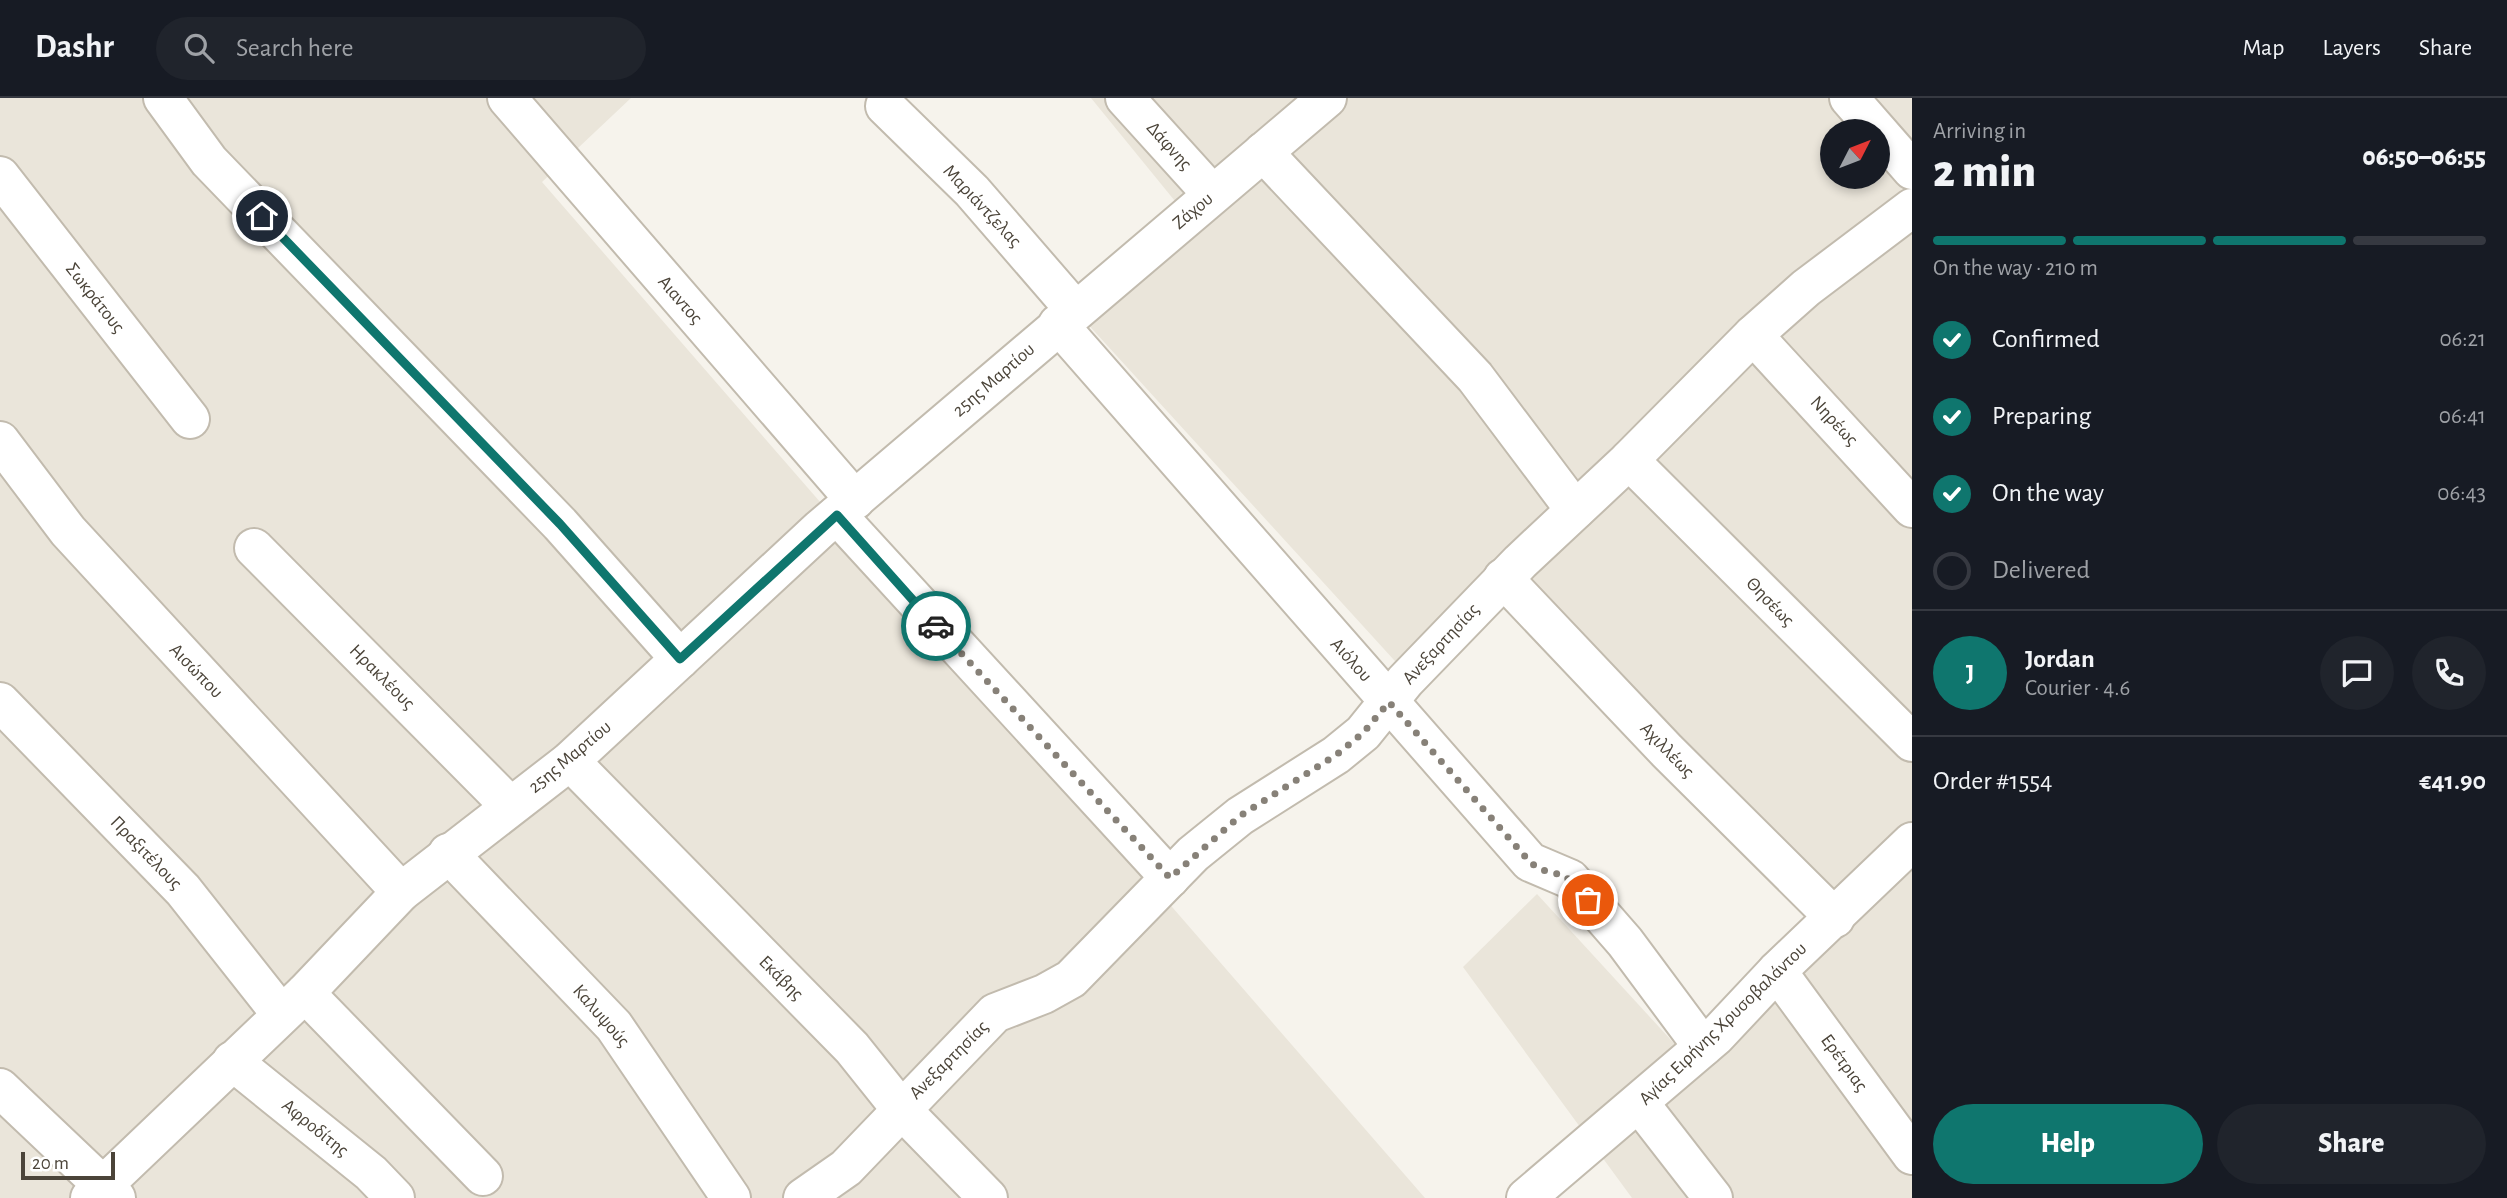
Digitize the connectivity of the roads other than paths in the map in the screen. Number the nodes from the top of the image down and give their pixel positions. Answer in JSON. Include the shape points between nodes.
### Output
{"nodes":[{"id":1,"x":163,"y":98,"type":"edge"},
{"id":2,"x":507,"y":98,"type":"edge"},
{"id":3,"x":1125,"y":98,"type":"edge"},
{"id":4,"x":1327,"y":98,"type":"edge"},
{"id":5,"x":1849,"y":98,"type":"edge"},
{"id":6,"x":885,"y":106,"type":"dead end"},
{"id":7,"x":1263,"y":152,"type":"junction"},
{"id":8,"x":1912,"y":170,"type":"edge"},
{"id":9,"x":0,"y":176,"type":"edge"},
{"id":10,"x":1212,"y":194,"type":"junction"},
{"id":11,"x":1912,"y":208,"type":"edge"},
{"id":12,"x":1066,"y":317,"type":"junction"},
{"id":13,"x":1753,"y":335,"type":"junction"},
{"id":14,"x":190,"y":419,"type":"dead end"},
{"id":15,"x":0,"y":441,"type":"edge"},
{"id":16,"x":1629,"y":460,"type":"junction"},
{"id":17,"x":846,"y":508,"type":"junction"},
{"id":18,"x":1912,"y":508,"type":"edge"},
{"id":19,"x":1575,"y":510,"type":"junction"},
{"id":20,"x":254,"y":548,"type":"dead end"},
{"id":21,"x":1503,"y":579,"type":"junction"},
{"id":22,"x":680,"y":659,"type":"junction"},
{"id":23,"x":0,"y":702,"type":"edge"},
{"id":24,"x":1389,"y":702,"type":"junction"},
{"id":25,"x":1912,"y":742,"type":"edge"},
{"id":26,"x":570,"y":761,"type":"junction"},
{"id":27,"x":510,"y":806,"type":"junction"},
{"id":28,"x":1912,"y":842,"type":"edge"},
{"id":29,"x":448,"y":853,"type":"junction"},
{"id":30,"x":1170,"y":878,"type":"junction"},
{"id":31,"x":401,"y":892,"type":"junction"},
{"id":32,"x":1835,"y":918,"type":"junction"},
{"id":33,"x":1777,"y":971,"type":"junction"},
{"id":34,"x":293,"y":1004,"type":"junction"},
{"id":35,"x":1703,"y":1047,"type":"junction"},
{"id":36,"x":232,"y":1061,"type":"junction"},
{"id":37,"x":0,"y":1088,"type":"edge"},
{"id":38,"x":1640,"y":1104,"type":"junction"},
{"id":39,"x":900,"y":1108,"type":"junction"},
{"id":40,"x":1912,"y":1156,"type":"edge"},
{"id":41,"x":483,"y":1176,"type":"dead end"},
{"id":42,"x":103,"y":1194,"type":"edge"},
{"id":43,"x":395,"y":1198,"type":"edge"},
{"id":44,"x":731,"y":1198,"type":"edge"},
{"id":45,"x":803,"y":1198,"type":"edge"},
{"id":46,"x":988,"y":1198,"type":"edge"},
{"id":47,"x":1526,"y":1198,"type":"edge"},
{"id":48,"x":1713,"y":1198,"type":"edge"}],
"edges":[{"from":1,"to":22,"type":"street","via":[[209,161],[560,524]]},
{"from":2,"to":17,"type":"street","name":"Αιαντος"},
{"from":3,"to":10,"type":"street","name":"Δάφνης"},
{"from":4,"to":7,"type":"street","name":"Ζάχου"},
{"from":5,"to":8,"type":"street"},
{"from":6,"to":12,"type":"street","name":"Μαριάντζελας","via":[[972,191]]},
{"from":7,"to":10,"type":"street","name":"Ζάχου"},
{"from":7,"to":19,"type":"street","via":[[1475,377]]},
{"from":9,"to":14,"type":"street","name":"Σωκράτους"},
{"from":10,"to":12,"type":"street","name":"Ζάχου"},
{"from":11,"to":13,"type":"street","name":"Ανεξαρτησίας","via":[[1806,288]]},
{"from":12,"to":17,"type":"street","name":"25ης Μαρτίου"},
{"from":12,"to":24,"type":"street","name":"Αιόλου"},
{"from":13,"to":16,"type":"street","name":"Ανεξαρτησίας"},
{"from":13,"to":18,"type":"street","name":"Νηρέως"},
{"from":15,"to":31,"type":"street","name":"Αισώπου","via":[[68,531]]},
{"from":16,"to":19,"type":"street","name":"Ανεξαρτησίας"},
{"from":16,"to":25,"type":"street","name":"Θησέως"},
{"from":17,"to":22,"type":"street","name":"25ης Μαρτίου"},
{"from":17,"to":30,"type":"street","name":"Αιαντος"},
{"from":19,"to":21,"type":"street","name":"Ανεξαρτησίας"},
{"from":20,"to":27,"type":"street","name":"Ηρακλέους"},
{"from":21,"to":24,"type":"street","name":"Ανεξαρτησίας"},
{"from":21,"to":32,"type":"street","name":"Αχιλλέως"},
{"from":22,"to":26,"type":"street","name":"25ης Μαρτίου"},
{"from":23,"to":34,"type":"street","name":"Πραξιτέλους"},
{"from":24,"to":30,"type":"street","name":"Ανεξαρτησίας","via":[[1363,733],[1336,755],[1240,816]]},
{"from":24,"to":35,"type":"street","name":"Αιόλου","via":[[1530,862],[1570,879],[1625,942]]},
{"from":26,"to":27,"type":"street","name":"25ης Μαρτίου"},
{"from":26,"to":39,"type":"street","name":"Εκάβης","via":[[852,1048]]},
{"from":27,"to":29,"type":"street","name":"25ης Μαρτίου"},
{"from":28,"to":32,"type":"street","name":"Αγίας Ειρήνης Χρυσοβαλάντου"},
{"from":29,"to":31,"type":"street","name":"25ης Μαρτίου"},
{"from":29,"to":44,"type":"street","name":"Καλυψούς","via":[[614,1026]]},
{"from":30,"to":39,"type":"street","name":"Ανεξαρτησίας","via":[[1071,979],[995,1013]]},
{"from":31,"to":34,"type":"street","name":"25ης Μαρτίου"},
{"from":32,"to":33,"type":"street","name":"Αγίας Ειρήνης Χρυσοβαλάντου"},
{"from":33,"to":35,"type":"street","name":"Αγίας Ειρήνης Χρυσοβαλάντου"},
{"from":33,"to":40,"type":"street","name":"Ερέτριας"},
{"from":34,"to":36,"type":"street","name":"25ης Μαρτίου"},
{"from":34,"to":41,"type":"street","name":"Πραξιτέλους"},
{"from":35,"to":38,"type":"street","name":"Αγίας Ειρήνης Χρυσοβαλάντου"},
{"from":36,"to":42,"type":"street","name":"25ης Μαρτίου"},
{"from":36,"to":43,"type":"street","name":"Αφροδίτης","via":[[371,1173]]},
{"from":37,"to":42,"type":"street"},
{"from":38,"to":47,"type":"street","name":"Αγίας Ειρήνης Χρυσοβαλάντου"},
{"from":38,"to":48,"type":"street"},
{"from":39,"to":45,"type":"street","name":"Ανεξαρτησίας","via":[[846,1168]]},
{"from":39,"to":46,"type":"street","name":"Εκάβης"}]}
